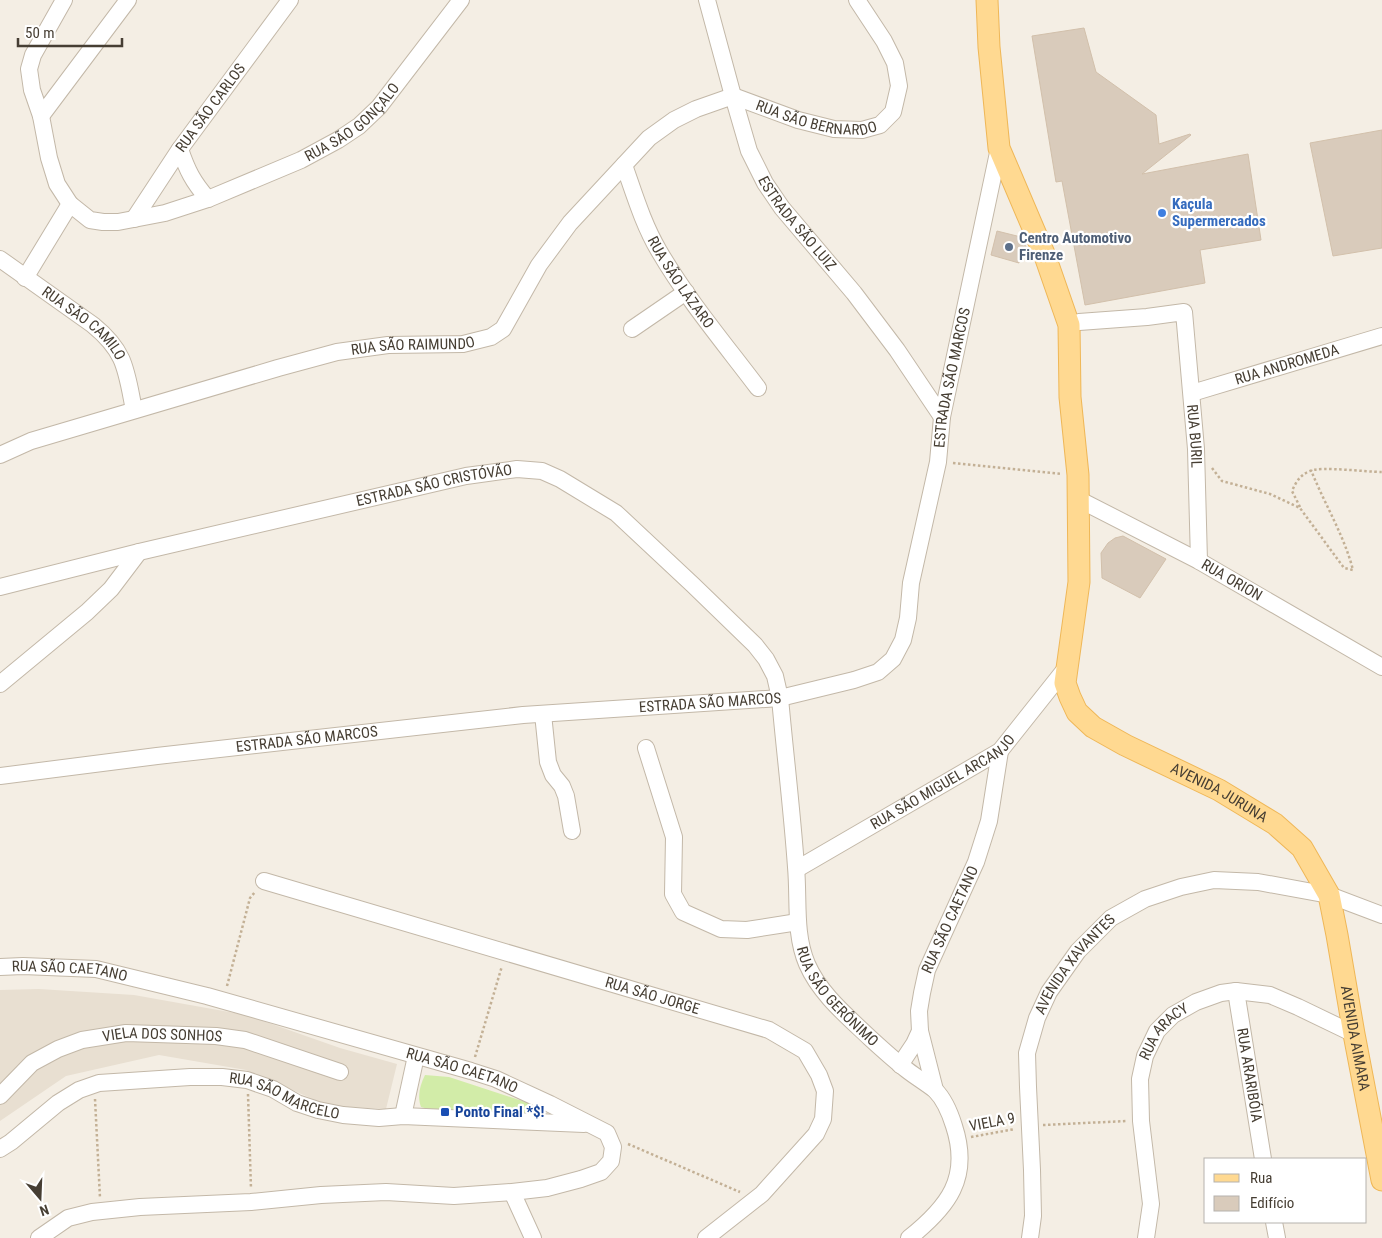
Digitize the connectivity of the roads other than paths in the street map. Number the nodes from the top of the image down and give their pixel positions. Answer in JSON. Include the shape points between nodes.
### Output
{"nodes":[{"id":1,"x":64,"y":0,"type":"edge"},
{"id":2,"x":128,"y":0,"type":"edge"},
{"id":3,"x":290,"y":0,"type":"edge"},
{"id":4,"x":461,"y":0,"type":"edge"},
{"id":5,"x":707,"y":0,"type":"edge"},
{"id":6,"x":857,"y":0,"type":"edge"},
{"id":7,"x":987,"y":0,"type":"edge"},
{"id":8,"x":732,"y":96,"type":"junction"},
{"id":9,"x":41,"y":116,"type":"junction"},
{"id":10,"x":999,"y":148,"type":"junction"},
{"id":11,"x":180,"y":149,"type":"junction"},
{"id":12,"x":624,"y":165,"type":"junction"},
{"id":13,"x":208,"y":199,"type":"junction"},
{"id":14,"x":70,"y":204,"type":"junction"},
{"id":15,"x":134,"y":219,"type":"junction"},
{"id":16,"x":0,"y":259,"type":"edge"},
{"id":17,"x":25,"y":278,"type":"junction"},
{"id":18,"x":686,"y":292,"type":"junction"},
{"id":19,"x":1079,"y":322,"type":"dead end"},
{"id":20,"x":632,"y":329,"type":"dead end"},
{"id":21,"x":1382,"y":336,"type":"edge"},
{"id":22,"x":758,"y":388,"type":"dead end"},
{"id":23,"x":1192,"y":393,"type":"junction"},
{"id":24,"x":134,"y":410,"type":"junction"},
{"id":25,"x":942,"y":417,"type":"junction"},
{"id":26,"x":0,"y":455,"type":"edge"},
{"id":27,"x":1078,"y":498,"type":"junction"},
{"id":28,"x":139,"y":552,"type":"junction"},
{"id":29,"x":1199,"y":561,"type":"junction"},
{"id":30,"x":0,"y":587,"type":"edge"},
{"id":31,"x":1382,"y":667,"type":"edge"},
{"id":32,"x":1066,"y":668,"type":"junction"},
{"id":33,"x":0,"y":684,"type":"edge"},
{"id":34,"x":780,"y":698,"type":"junction"},
{"id":35,"x":543,"y":714,"type":"junction"},
{"id":36,"x":646,"y":748,"type":"dead end"},
{"id":37,"x":1000,"y":751,"type":"junction"},
{"id":38,"x":0,"y":776,"type":"edge"},
{"id":39,"x":572,"y":831,"type":"dead end"},
{"id":40,"x":796,"y":869,"type":"junction"},
{"id":41,"x":264,"y":881,"type":"road end"},
{"id":42,"x":1329,"y":895,"type":"junction"},
{"id":43,"x":1382,"y":915,"type":"edge"},
{"id":44,"x":798,"y":922,"type":"junction"},
{"id":45,"x":0,"y":967,"type":"edge"},
{"id":46,"x":1236,"y":991,"type":"junction"},
{"id":47,"x":920,"y":1031,"type":"junction"},
{"id":48,"x":1354,"y":1034,"type":"junction"},
{"id":49,"x":416,"y":1056,"type":"junction"},
{"id":50,"x":900,"y":1065,"type":"junction"},
{"id":51,"x":340,"y":1072,"type":"dead end"},
{"id":52,"x":935,"y":1090,"type":"junction"},
{"id":53,"x":0,"y":1096,"type":"edge"},
{"id":54,"x":1375,"y":1106,"type":"edge"},
{"id":55,"x":404,"y":1116,"type":"junction"},
{"id":56,"x":589,"y":1125,"type":"junction"},
{"id":57,"x":0,"y":1149,"type":"edge"},
{"id":58,"x":1263,"y":1158,"type":"edge"},
{"id":59,"x":1382,"y":1180,"type":"edge"},
{"id":60,"x":512,"y":1192,"type":"junction"},
{"id":61,"x":1151,"y":1204,"type":"junction"},
{"id":62,"x":1274,"y":1223,"type":"edge"},
{"id":63,"x":39,"y":1238,"type":"edge"},
{"id":64,"x":533,"y":1238,"type":"edge"},
{"id":65,"x":706,"y":1238,"type":"edge"},
{"id":66,"x":909,"y":1238,"type":"edge"},
{"id":67,"x":1030,"y":1238,"type":"edge"},
{"id":68,"x":1146,"y":1238,"type":"edge"},
{"id":69,"x":1158,"y":1238,"type":"edge"},
{"id":70,"x":1277,"y":1238,"type":"edge"}],
"edges":[{"from":1,"to":9,"type":"street","name":"RUA SÃO GONÇALO","via":[[33,55],[29,69]]},
{"from":2,"to":9,"type":"street"},
{"from":3,"to":11,"type":"street","name":"RUA SÃO CARLOS"},
{"from":4,"to":13,"type":"street","name":"RUA SÃO GONÇALO","via":[[379,107],[359,126],[301,160]]},
{"from":5,"to":8,"type":"street","name":"ESTRADA SÃO LUIZ"},
{"from":6,"to":8,"type":"street","name":"RUA SÃO BERNARDO","via":[[895,63],[899,86],[893,112],[880,125],[862,130],[834,129],[798,120]]},
{"from":7,"to":10,"type":"main road"},
{"from":8,"to":12,"type":"street","name":"RUA SÃO RAIMUNDO","via":[[674,120],[648,138]]},
{"from":8,"to":25,"type":"street","name":"ESTRADA SÃO LUIZ","via":[[750,152],[765,183],[782,208],[854,293]]},
{"from":9,"to":14,"type":"street","name":"RUA SÃO GONÇALO","via":[[57,184]]},
{"from":10,"to":25,"type":"street","name":"ESTRADA SÃO MARCOS"},
{"from":10,"to":27,"type":"main road","via":[[1045,256],[1069,325],[1070,397]]},
{"from":11,"to":13,"type":"street","via":[[186,168]]},
{"from":11,"to":15,"type":"street","name":"RUA SÃO CARLOS"},
{"from":12,"to":18,"type":"street","name":"RUA SÃO LÁZARO","via":[[650,233]]},
{"from":12,"to":24,"type":"street","name":"RUA SÃO RAIMUNDO","via":[[570,223],[539,265],[503,329],[491,337],[463,344],[388,345],[337,352]]},
{"from":13,"to":15,"type":"street","name":"RUA SÃO GONÇALO"},
{"from":14,"to":15,"type":"street","name":"RUA SÃO GONÇALO","via":[[90,220],[118,222]]},
{"from":14,"to":17,"type":"street"},
{"from":16,"to":17,"type":"street","name":"RUA SÃO CAMILO"},
{"from":17,"to":24,"type":"street","name":"RUA SÃO CAMILO","via":[[106,336],[125,367]]},
{"from":18,"to":20,"type":"street"},
{"from":18,"to":22,"type":"street","name":"RUA SÃO LÁZARO"},
{"from":19,"to":23,"type":"street","name":"RUA BURIL","via":[[1184,312]]},
{"from":21,"to":23,"type":"street","name":"RUA ANDROMEDA"},
{"from":23,"to":29,"type":"street","name":"RUA BURIL"},
{"from":24,"to":26,"type":"street","name":"RUA SÃO RAIMUNDO","via":[[31,441]]},
{"from":25,"to":34,"type":"street","name":"ESTRADA SÃO MARCOS","via":[[938,462],[911,583],[908,618],[903,640],[893,659],[878,672]]},
{"from":27,"to":29,"type":"street","name":"RUA ORION"},
{"from":27,"to":32,"type":"main road","via":[[1079,582]]},
{"from":28,"to":30,"type":"street","name":"ESTRADA SÃO CRISTÓVÃO"},
{"from":28,"to":33,"type":"street","via":[[111,589],[88,612]]},
{"from":28,"to":34,"type":"street","name":"ESTRADA SÃO CRISTÓVÃO","via":[[466,476],[516,469],[542,471],[616,512],[693,585],[766,659],[775,676]]},
{"from":29,"to":31,"type":"street","name":"RUA ORION"},
{"from":32,"to":37,"type":"street","name":"RUA SÃO MIGUEL ARCANJO"},
{"from":32,"to":42,"type":"main road","name":"AVENIDA JURUNA","via":[[1065,683],[1070,697],[1077,712],[1093,727],[1219,790],[1275,824],[1302,848]]},
{"from":34,"to":35,"type":"street","name":"ESTRADA SÃO MARCOS"},
{"from":34,"to":40,"type":"street","name":"RUA SÃO GERÔNIMO"},
{"from":35,"to":38,"type":"street","name":"ESTRADA SÃO MARCOS"},
{"from":35,"to":39,"type":"street","via":[[548,762],[566,796]]},
{"from":36,"to":44,"type":"street","via":[[674,837],[673,894],[683,912],[721,929],[747,930]]},
{"from":37,"to":40,"type":"street","name":"RUA SÃO MIGUEL ARCANJO"},
{"from":37,"to":47,"type":"street","name":"RUA SÃO CAETANO","via":[[989,821],[976,862],[928,970],[919,1011]]},
{"from":40,"to":44,"type":"street","name":"RUA SÃO GERÔNIMO"},
{"from":41,"to":65,"type":"street","name":"RUA SÃO JORGE","via":[[770,1030],[805,1051],[825,1091],[823,1119],[816,1134],[762,1194]]},
{"from":42,"to":43,"type":"street"},
{"from":42,"to":48,"type":"main road","name":"AVENIDA AIMARA"},
{"from":42,"to":67,"type":"street","name":"AVENIDA XAVANTES","via":[[1258,882],[1214,880],[1181,887],[1144,899],[1111,918],[1078,951],[1049,992],[1027,1053]]},
{"from":44,"to":50,"type":"street","name":"RUA SÃO GERÔNIMO","via":[[800,944],[819,984],[837,1008]]},
{"from":45,"to":49,"type":"street","name":"RUA SÃO CAETANO","via":[[96,969]]},
{"from":46,"to":48,"type":"street","name":"RUA ARACY","via":[[1270,995]]},
{"from":46,"to":58,"type":"street","name":"RUA ARARIBÓIA"},
{"from":46,"to":61,"type":"street","name":"RUA ARACY","via":[[1196,1002],[1173,1014],[1157,1031],[1145,1056],[1140,1079],[1141,1121]]},
{"from":47,"to":50,"type":"street"},
{"from":47,"to":52,"type":"street","name":"RUA SÃO CAETANO"},
{"from":48,"to":54,"type":"main road","name":"AVENIDA AIMARA"},
{"from":49,"to":55,"type":"street"},
{"from":49,"to":56,"type":"street","name":"RUA SÃO CAETANO","via":[[496,1079]]},
{"from":50,"to":52,"type":"street","name":"RUA SÃO GERÔNIMO"},
{"from":51,"to":53,"type":"street","name":"VIELA DOS SONHOS","via":[[245,1040],[126,1033],[82,1040],[58,1049],[32,1063]]},
{"from":52,"to":66,"type":"street","name":"RUA SÃO GERÔNIMO","via":[[946,1104],[959,1139],[961,1160],[956,1186],[942,1208]]},
{"from":54,"to":59,"type":"main road","name":"AVENIDA AIMARA"},
{"from":55,"to":56,"type":"street","name":"RUA SÃO MARCELO"},
{"from":55,"to":57,"type":"street","name":"RUA SÃO MARCELO","via":[[379,1118],[318,1110],[247,1080],[222,1077],[99,1083],[58,1103]]},
{"from":56,"to":60,"type":"street","name":"RUA SÃO CAETANO","via":[[607,1133],[613,1147],[611,1161],[601,1172],[547,1188]]},
{"from":60,"to":63,"type":"street","via":[[454,1196],[386,1192],[321,1194],[251,1202],[140,1207],[68,1218]]},
{"from":60,"to":64,"type":"street"},
{"from":61,"to":68,"type":"street","name":"RUA ARACY"},
{"from":61,"to":69,"type":"street"},
{"from":62,"to":70,"type":"street"}]}
